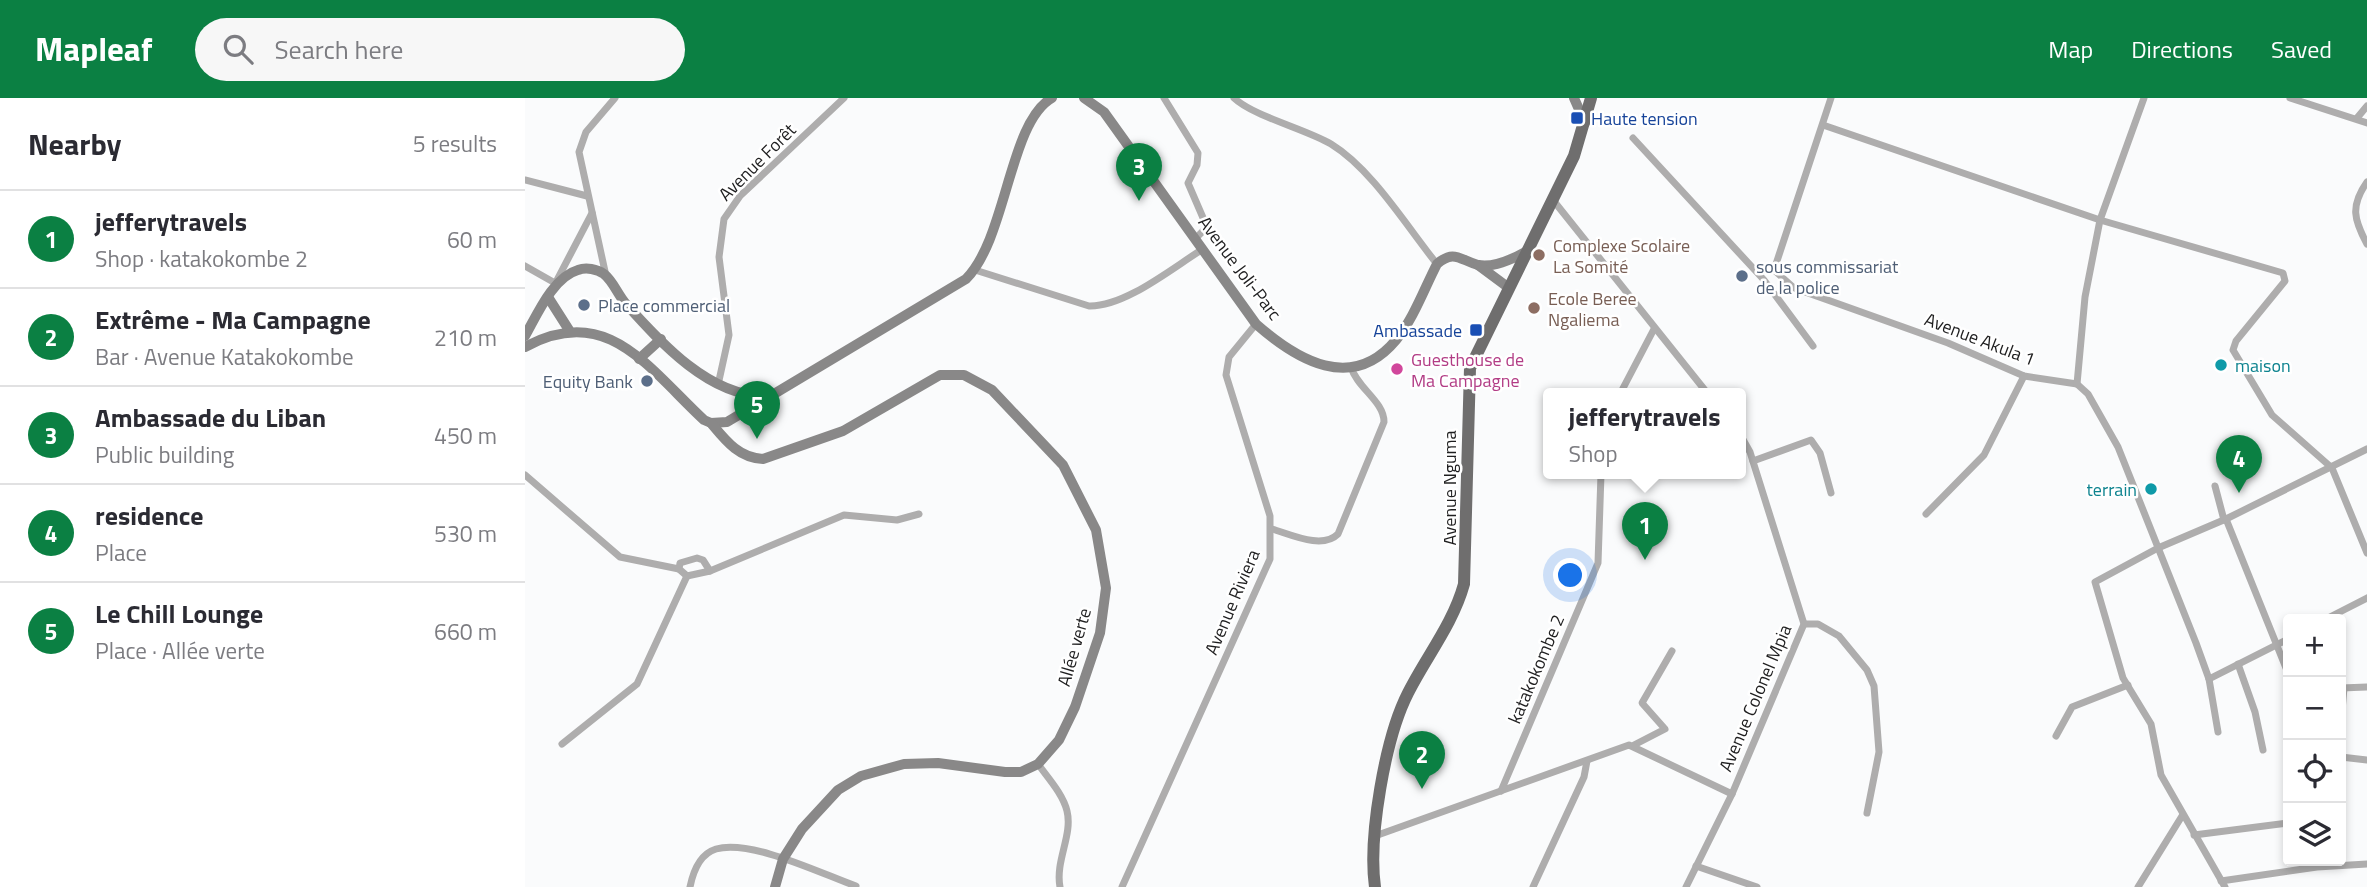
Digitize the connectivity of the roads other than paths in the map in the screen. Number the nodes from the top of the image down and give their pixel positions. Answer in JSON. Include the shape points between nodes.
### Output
{"nodes":[{"id":1,"x":615,"y":98,"type":"edge"},
{"id":2,"x":844,"y":98,"type":"edge"},
{"id":3,"x":1052,"y":98,"type":"edge"},
{"id":4,"x":1084,"y":98,"type":"edge"},
{"id":5,"x":1164,"y":98,"type":"edge"},
{"id":6,"x":1234,"y":98,"type":"edge"},
{"id":7,"x":1574,"y":98,"type":"edge"},
{"id":8,"x":1591,"y":98,"type":"edge"},
{"id":9,"x":1832,"y":98,"type":"edge"},
{"id":10,"x":2144,"y":98,"type":"edge"},
{"id":11,"x":2290,"y":98,"type":"edge"},
{"id":12,"x":2367,"y":106,"type":"edge"},
{"id":13,"x":2357,"y":118,"type":"junction"},
{"id":14,"x":1585,"y":123,"type":"junction"},
{"id":15,"x":2367,"y":123,"type":"edge"},
{"id":16,"x":1823,"y":125,"type":"junction"},
{"id":17,"x":1633,"y":138,"type":"dead end"},
{"id":18,"x":525,"y":180,"type":"edge"},
{"id":19,"x":2367,"y":182,"type":"edge"},
{"id":20,"x":587,"y":196,"type":"junction"},
{"id":21,"x":1553,"y":200,"type":"junction"},
{"id":22,"x":592,"y":212,"type":"junction"},
{"id":23,"x":2100,"y":220,"type":"junction"},
{"id":24,"x":1196,"y":238,"type":"junction"},
{"id":25,"x":2367,"y":244,"type":"edge"},
{"id":26,"x":1203,"y":249,"type":"junction"},
{"id":27,"x":1527,"y":251,"type":"junction"},
{"id":28,"x":1437,"y":264,"type":"junction"},
{"id":29,"x":1478,"y":265,"type":"junction"},
{"id":30,"x":525,"y":266,"type":"edge"},
{"id":31,"x":975,"y":270,"type":"junction"},
{"id":32,"x":1774,"y":270,"type":"junction"},
{"id":33,"x":606,"y":276,"type":"junction"},
{"id":34,"x":1764,"y":280,"type":"junction"},
{"id":35,"x":1509,"y":288,"type":"junction"},
{"id":36,"x":552,"y":291,"type":"junction"},
{"id":37,"x":1256,"y":324,"type":"junction"},
{"id":38,"x":1654,"y":329,"type":"junction"},
{"id":39,"x":569,"y":330,"type":"junction"},
{"id":40,"x":525,"y":336,"type":"edge"},
{"id":41,"x":661,"y":340,"type":"junction"},
{"id":42,"x":1813,"y":346,"type":"dead end"},
{"id":43,"x":525,"y":347,"type":"edge"},
{"id":44,"x":639,"y":359,"type":"junction"},
{"id":45,"x":1351,"y":367,"type":"junction"},
{"id":46,"x":2024,"y":376,"type":"junction"},
{"id":47,"x":2077,"y":384,"type":"junction"},
{"id":48,"x":718,"y":385,"type":"junction"},
{"id":49,"x":1623,"y":388,"type":"edge"},
{"id":50,"x":1703,"y":388,"type":"edge"},
{"id":51,"x":766,"y":396,"type":"junction"},
{"id":52,"x":711,"y":423,"type":"junction"},
{"id":53,"x":1746,"y":446,"type":"edge"},
{"id":54,"x":2367,"y":449,"type":"edge"},
{"id":55,"x":1753,"y":461,"type":"junction"},
{"id":56,"x":2332,"y":468,"type":"junction"},
{"id":57,"x":525,"y":475,"type":"edge"},
{"id":58,"x":1601,"y":479,"type":"edge"},
{"id":59,"x":2215,"y":486,"type":"dead end"},
{"id":60,"x":1831,"y":493,"type":"dead end"},
{"id":61,"x":919,"y":514,"type":"dead end"},
{"id":62,"x":1926,"y":514,"type":"dead end"},
{"id":63,"x":2225,"y":519,"type":"junction"},
{"id":64,"x":1272,"y":529,"type":"junction"},
{"id":65,"x":2158,"y":548,"type":"junction"},
{"id":66,"x":2367,"y":553,"type":"edge"},
{"id":67,"x":679,"y":569,"type":"junction"},
{"id":68,"x":710,"y":571,"type":"junction"},
{"id":69,"x":687,"y":576,"type":"junction"},
{"id":70,"x":2367,"y":598,"type":"edge"},
{"id":71,"x":2336,"y":614,"type":"edge"},
{"id":72,"x":1804,"y":624,"type":"junction"},
{"id":73,"x":2283,"y":642,"type":"edge"},
{"id":74,"x":2275,"y":647,"type":"junction"},
{"id":75,"x":1672,"y":651,"type":"dead end"},
{"id":76,"x":2283,"y":663,"type":"edge"},
{"id":77,"x":2238,"y":664,"type":"junction"},
{"id":78,"x":2209,"y":678,"type":"junction"},
{"id":79,"x":2128,"y":685,"type":"junction"},
{"id":80,"x":2367,"y":687,"type":"edge"},
{"id":81,"x":2346,"y":688,"type":"edge"},
{"id":82,"x":2217,"y":732,"type":"dead end"},
{"id":83,"x":2056,"y":736,"type":"dead end"},
{"id":84,"x":562,"y":744,"type":"dead end"},
{"id":85,"x":1634,"y":745,"type":"junction"},
{"id":86,"x":2263,"y":750,"type":"dead end"},
{"id":87,"x":2346,"y":758,"type":"edge"},
{"id":88,"x":2367,"y":760,"type":"edge"},
{"id":89,"x":1587,"y":761,"type":"junction"},
{"id":90,"x":1038,"y":764,"type":"junction"},
{"id":91,"x":1500,"y":791,"type":"junction"},
{"id":92,"x":1732,"y":794,"type":"junction"},
{"id":93,"x":1867,"y":813,"type":"dead end"},
{"id":94,"x":2182,"y":816,"type":"junction"},
{"id":95,"x":2283,"y":824,"type":"edge"},
{"id":96,"x":2194,"y":835,"type":"junction"},
{"id":97,"x":1375,"y":836,"type":"junction"},
{"id":98,"x":783,"y":859,"type":"junction"},
{"id":99,"x":2346,"y":864,"type":"edge"},
{"id":100,"x":2367,"y":864,"type":"edge"},
{"id":101,"x":1696,"y":866,"type":"junction"},
{"id":102,"x":2308,"y":866,"type":"edge"},
{"id":103,"x":2223,"y":884,"type":"edge"},
{"id":104,"x":856,"y":886,"type":"edge"},
{"id":105,"x":690,"y":887,"type":"edge"},
{"id":106,"x":775,"y":887,"type":"edge"},
{"id":107,"x":1060,"y":887,"type":"edge"},
{"id":108,"x":1122,"y":887,"type":"edge"},
{"id":109,"x":1375,"y":887,"type":"edge"},
{"id":110,"x":1533,"y":887,"type":"edge"},
{"id":111,"x":1686,"y":887,"type":"edge"},
{"id":112,"x":1757,"y":887,"type":"edge"},
{"id":113,"x":2138,"y":887,"type":"edge"}],
"edges":[{"from":1,"to":20,"type":"street","via":[[581,142]]},
{"from":2,"to":48,"type":"street","name":"Avenue Forêt","via":[[740,196],[724,219],[719,257],[729,335]]},
{"from":3,"to":31,"type":"street","via":[[1028,129],[987,249]]},
{"from":4,"to":24,"type":"street","name":"Avenue Joli-Parc","via":[[1104,112]]},
{"from":5,"to":24,"type":"street","via":[[1198,153],[1188,183],[1207,227]]},
{"from":6,"to":28,"type":"street","via":[[1301,128],[1342,153],[1367,176]]},
{"from":7,"to":14,"type":"street"},
{"from":8,"to":14,"type":"main road","name":"Avenue Nguma"},
{"from":9,"to":16,"type":"street"},
{"from":10,"to":23,"type":"street"},
{"from":11,"to":13,"type":"street"},
{"from":12,"to":13,"type":"street"},
{"from":13,"to":15,"type":"street"},
{"from":14,"to":21,"type":"main road","name":"Avenue Nguma"},
{"from":16,"to":23,"type":"street"},
{"from":16,"to":32,"type":"street"},
{"from":17,"to":34,"type":"street"},
{"from":18,"to":20,"type":"street"},
{"from":19,"to":25,"type":"street","via":[[2354,207]]},
{"from":20,"to":22,"type":"street"},
{"from":21,"to":27,"type":"main road","name":"Avenue Nguma"},
{"from":21,"to":38,"type":"street"},
{"from":22,"to":33,"type":"street"},
{"from":22,"to":36,"type":"street"},
{"from":23,"to":47,"type":"street","via":[[2085,297]]},
{"from":23,"to":56,"type":"street","via":[[2286,275],[2233,350],[2272,415]]},
{"from":24,"to":26,"type":"street","name":"Avenue Joli-Parc"},
{"from":26,"to":31,"type":"street","via":[[1102,306]]},
{"from":26,"to":37,"type":"street","name":"Avenue Joli-Parc"},
{"from":27,"to":29,"type":"street","via":[[1505,262]]},
{"from":27,"to":35,"type":"main road","name":"Avenue Nguma"},
{"from":28,"to":29,"type":"street","via":[[1456,255]]},
{"from":28,"to":45,"type":"street","via":[[1398,338],[1377,356]]},
{"from":29,"to":35,"type":"street"},
{"from":30,"to":36,"type":"street"},
{"from":31,"to":51,"type":"street","via":[[954,288]]},
{"from":32,"to":34,"type":"street"},
{"from":32,"to":46,"type":"street","name":"Avenue Akula 1","via":[[1794,288],[1948,343]]},
{"from":33,"to":36,"type":"street","via":[[592,269],[576,270]]},
{"from":33,"to":41,"type":"street"},
{"from":34,"to":42,"type":"street"},
{"from":35,"to":97,"type":"main road","name":"Avenue Nguma","via":[[1468,376],[1464,584],[1456,609],[1398,716]]},
{"from":36,"to":39,"type":"street"},
{"from":36,"to":40,"type":"street"},
{"from":37,"to":45,"type":"street","name":"Avenue Joli-Parc","via":[[1297,356],[1321,365]]},
{"from":37,"to":64,"type":"street","name":"Avenue Riviera","via":[[1229,357],[1226,375]]},
{"from":38,"to":49,"type":"street"},
{"from":38,"to":50,"type":"street"},
{"from":39,"to":43,"type":"street"},
{"from":39,"to":44,"type":"street","name":"Allée verte","via":[[609,339]]},
{"from":41,"to":44,"type":"street"},
{"from":41,"to":48,"type":"street"},
{"from":44,"to":52,"type":"street","name":"Allée verte"},
{"from":45,"to":64,"type":"street","via":[[1359,385],[1381,410],[1384,422],[1338,534],[1317,541]]},
{"from":46,"to":47,"type":"street","name":"Avenue Akula 1"},
{"from":46,"to":62,"type":"street","via":[[1984,455]]},
{"from":47,"to":65,"type":"street","via":[[2098,409],[2118,447]]},
{"from":48,"to":51,"type":"street","via":[[739,394]]},
{"from":51,"to":52,"type":"street","via":[[727,422]]},
{"from":52,"to":90,"type":"street","name":"Allée verte","via":[[740,453],[763,460],[843,431],[931,379],[956,373],[992,390],[1020,418],[1074,482],[1096,530],[1105,578],[1100,633],[1079,696],[1063,734]]},
{"from":53,"to":55,"type":"street","name":"Avenue Colonel Mpia"},
{"from":54,"to":56,"type":"street"},
{"from":55,"to":60,"type":"street","via":[[1811,440],[1820,453]]},
{"from":55,"to":72,"type":"street","name":"Avenue Colonel Mpia"},
{"from":56,"to":63,"type":"street"},
{"from":56,"to":66,"type":"street"},
{"from":57,"to":67,"type":"street","via":[[619,556]]},
{"from":58,"to":91,"type":"street","name":"katakokombe 2","via":[[1598,564]]},
{"from":59,"to":63,"type":"street"},
{"from":61,"to":68,"type":"street","via":[[897,520],[843,515]]},
{"from":63,"to":65,"type":"street"},
{"from":63,"to":74,"type":"street"},
{"from":64,"to":108,"type":"street","name":"Avenue Riviera","via":[[1263,579]]},
{"from":65,"to":78,"type":"street"},
{"from":65,"to":79,"type":"street","via":[[2095,582]]},
{"from":67,"to":68,"type":"street","via":[[680,563],[700,558]]},
{"from":67,"to":69,"type":"street"},
{"from":68,"to":69,"type":"street"},
{"from":69,"to":84,"type":"street","via":[[636,684]]},
{"from":70,"to":71,"type":"street"},
{"from":72,"to":92,"type":"street","name":"Avenue Colonel Mpia"},
{"from":72,"to":93,"type":"street","via":[[1818,624],[1839,636],[1874,685],[1879,752]]},
{"from":73,"to":74,"type":"street"},
{"from":74,"to":76,"type":"street"},
{"from":74,"to":77,"type":"street"},
{"from":75,"to":85,"type":"street","via":[[1642,703],[1665,729]]},
{"from":77,"to":78,"type":"street"},
{"from":77,"to":86,"type":"street"},
{"from":78,"to":82,"type":"street"},
{"from":79,"to":83,"type":"street","via":[[2072,707]]},
{"from":79,"to":94,"type":"street","via":[[2148,718],[2161,775]]},
{"from":80,"to":81,"type":"street"},
{"from":85,"to":89,"type":"street"},
{"from":85,"to":92,"type":"street"},
{"from":87,"to":88,"type":"street"},
{"from":89,"to":91,"type":"street"},
{"from":89,"to":110,"type":"street"},
{"from":90,"to":98,"type":"street","via":[[1021,772],[939,762],[875,770],[828,799]]},
{"from":90,"to":107,"type":"street","via":[[1063,799],[1068,815]]},
{"from":91,"to":97,"type":"street"},
{"from":92,"to":101,"type":"street","name":"Avenue Colonel Mpia"},
{"from":94,"to":96,"type":"street"},
{"from":94,"to":113,"type":"street"},
{"from":95,"to":96,"type":"street"},
{"from":96,"to":103,"type":"street"},
{"from":97,"to":109,"type":"main road","name":"Avenue Nguma"},
{"from":98,"to":104,"type":"street"},
{"from":98,"to":105,"type":"street","via":[[748,850],[715,850],[701,860]]},
{"from":98,"to":106,"type":"street"},
{"from":99,"to":100,"type":"street"},
{"from":101,"to":111,"type":"street","name":"Avenue Colonel Mpia"},
{"from":101,"to":112,"type":"street"},
{"from":102,"to":103,"type":"street"}]}
